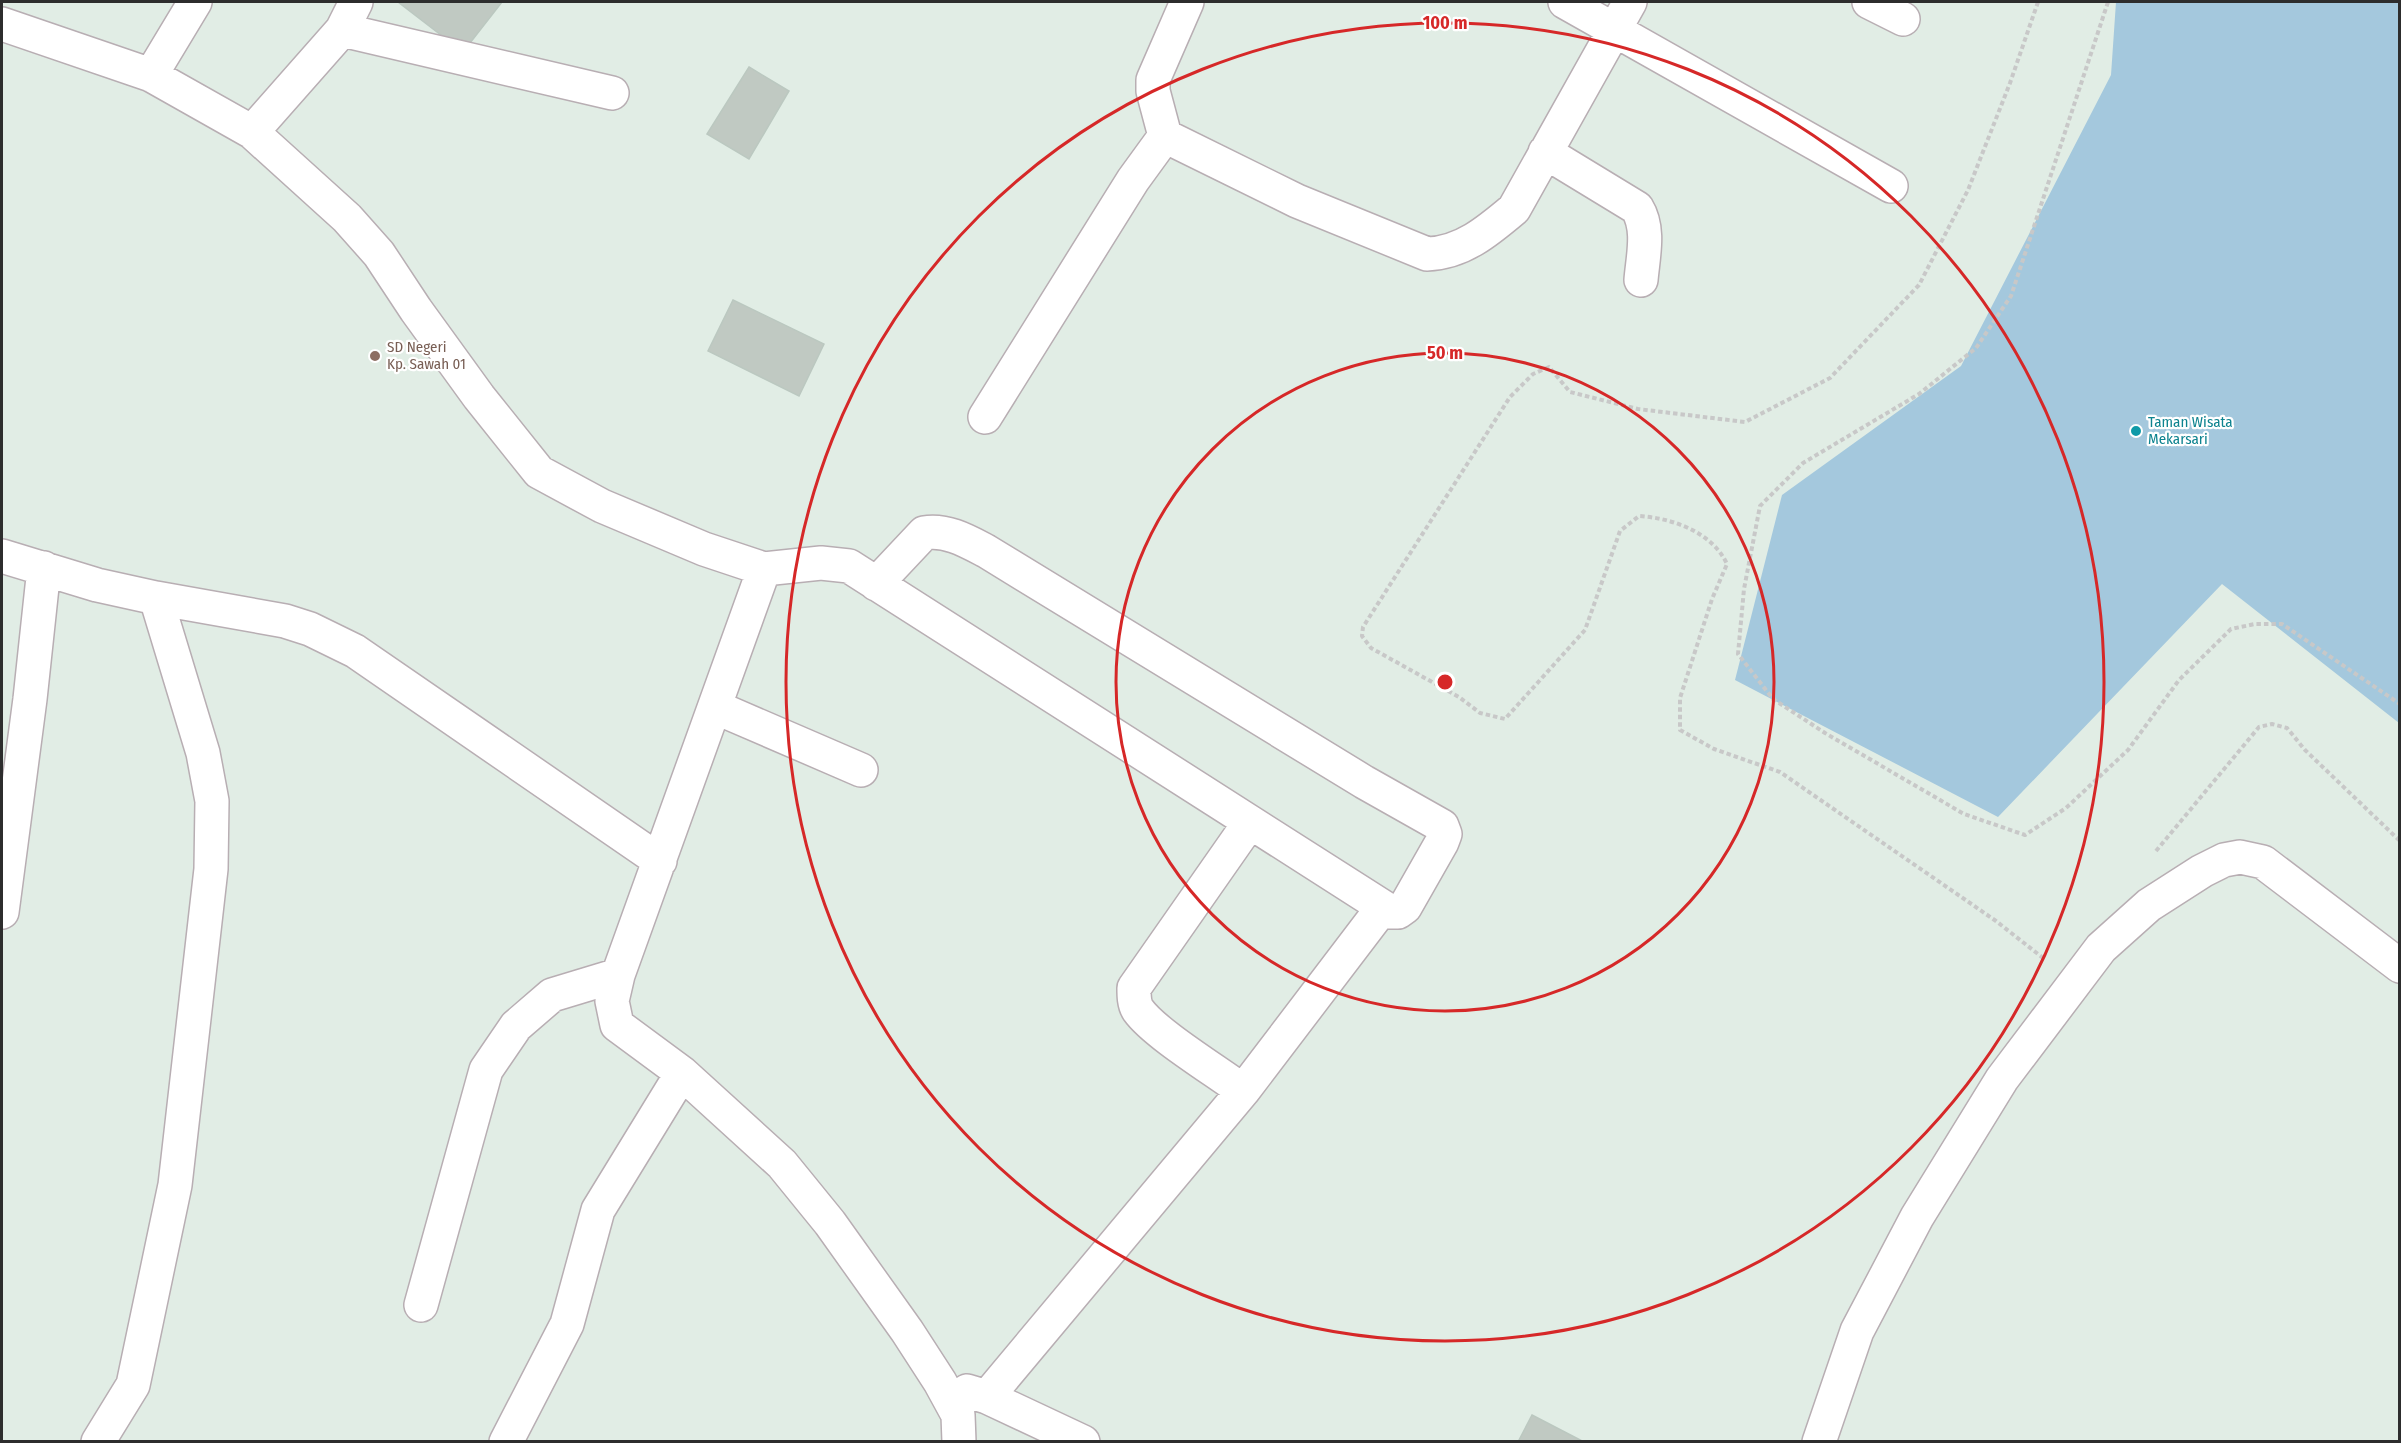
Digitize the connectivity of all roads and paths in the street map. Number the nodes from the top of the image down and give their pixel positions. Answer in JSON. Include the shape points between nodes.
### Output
{"nodes":[{"id":1,"x":195,"y":2,"type":"edge"},
{"id":2,"x":1187,"y":2,"type":"edge"},
{"id":3,"x":1565,"y":2,"type":"edge"},
{"id":4,"x":1869,"y":2,"type":"edge"},
{"id":5,"x":2038,"y":2,"type":"edge"},
{"id":6,"x":2108,"y":2,"type":"edge"},
{"id":7,"x":1623,"y":15,"type":"edge"},
{"id":8,"x":349,"y":16,"type":"edge"},
{"id":9,"x":1903,"y":19,"type":"dead end"},
{"id":10,"x":2,"y":24,"type":"edge"},
{"id":11,"x":151,"y":75,"type":"junction"},
{"id":12,"x":612,"y":93,"type":"dead end"},
{"id":13,"x":252,"y":132,"type":"junction"},
{"id":14,"x":1166,"y":136,"type":"junction"},
{"id":15,"x":1545,"y":152,"type":"junction"},
{"id":16,"x":1891,"y":186,"type":"dead end"},
{"id":17,"x":1641,"y":280,"type":"dead end"},
{"id":18,"x":986,"y":417,"type":"dead end"},
{"id":19,"x":2,"y":556,"type":"edge"},
{"id":20,"x":44,"y":568,"type":"junction"},
{"id":21,"x":764,"y":569,"type":"junction"},
{"id":22,"x":876,"y":584,"type":"junction"},
{"id":23,"x":156,"y":598,"type":"junction"},
{"id":24,"x":2400,"y":704,"type":"edge"},
{"id":25,"x":715,"y":707,"type":"junction"},
{"id":26,"x":861,"y":770,"type":"dead end"},
{"id":27,"x":1250,"y":822,"type":"junction"},
{"id":28,"x":2400,"y":841,"type":"edge"},
{"id":29,"x":2150,"y":858,"type":"dead end"},
{"id":30,"x":660,"y":861,"type":"junction"},
{"id":31,"x":1383,"y":907,"type":"junction"},
{"id":32,"x":2,"y":912,"type":"edge"},
{"id":33,"x":2049,"y":964,"type":"dead end"},
{"id":34,"x":2400,"y":966,"type":"edge"},
{"id":35,"x":618,"y":975,"type":"junction"},
{"id":36,"x":682,"y":1073,"type":"junction"},
{"id":37,"x":1244,"y":1091,"type":"junction"},
{"id":38,"x":421,"y":1305,"type":"dead end"},
{"id":39,"x":940,"y":1382,"type":"junction"},
{"id":40,"x":987,"y":1397,"type":"junction"},
{"id":41,"x":98,"y":1442,"type":"edge"},
{"id":42,"x":506,"y":1442,"type":"edge"},
{"id":43,"x":959,"y":1442,"type":"edge"},
{"id":44,"x":1083,"y":1442,"type":"edge"},
{"id":45,"x":1819,"y":1442,"type":"edge"}],
"edges":[{"from":1,"to":11,"type":"street"},
{"from":2,"to":14,"type":"street","via":[[1153,80]]},
{"from":3,"to":7,"type":"street"},
{"from":4,"to":9,"type":"street"},
{"from":5,"to":33,"type":"path","via":[[1968,190],[1919,285],[1830,378],[1745,422],[1638,409],[1570,392],[1549,367],[1533,374],[1510,397],[1363,627],[1362,636],[1371,648],[1480,713],[1505,719],[1585,630],[1620,531],[1639,516],[1664,518],[1709,541],[1721,551],[1727,564],[1680,698],[1680,730],[1714,749],[1780,772],[1996,921]]},
{"from":6,"to":24,"type":"path","via":[[2011,296],[1976,348],[1919,394],[1803,463],[1760,506],[1744,589],[1738,654],[1773,699],[1825,733],[1964,814],[2025,835],[2066,808],[2128,750],[2179,680],[2231,629],[2282,624]]},
{"from":7,"to":15,"type":"street"},
{"from":7,"to":16,"type":"street"},
{"from":8,"to":12,"type":"street"},
{"from":8,"to":13,"type":"street"},
{"from":10,"to":11,"type":"street"},
{"from":11,"to":13,"type":"street"},
{"from":13,"to":21,"type":"street","via":[[339,210],[379,254],[479,397],[539,472],[602,506],[704,549]]},
{"from":14,"to":15,"type":"street","via":[[1297,201],[1427,254],[1444,254],[1463,245],[1484,234],[1514,209]]},
{"from":14,"to":18,"type":"street","via":[[1138,173]]},
{"from":15,"to":17,"type":"street","via":[[1637,208],[1643,218],[1645,241]]},
{"from":19,"to":20,"type":"street"},
{"from":20,"to":23,"type":"street"},
{"from":20,"to":32,"type":"street"},
{"from":21,"to":22,"type":"street","via":[[837,564],[849,566]]},
{"from":21,"to":25,"type":"street"},
{"from":22,"to":27,"type":"street"},
{"from":22,"to":31,"type":"street","via":[[924,533],[934,531],[959,537],[1442,826],[1442,842],[1405,907],[1394,913]]},
{"from":23,"to":30,"type":"street","via":[[285,621],[355,651]]},
{"from":23,"to":41,"type":"street","via":[[203,753],[212,801],[211,869],[175,1185],[133,1385]]},
{"from":25,"to":26,"type":"street"},
{"from":25,"to":30,"type":"street"},
{"from":27,"to":31,"type":"street"},
{"from":27,"to":37,"type":"street","via":[[1134,988],[1137,1010]]},
{"from":28,"to":29,"type":"path","via":[[2287,728],[2272,724],[2259,727]]},
{"from":30,"to":35,"type":"street"},
{"from":31,"to":37,"type":"street"},
{"from":34,"to":45,"type":"street","via":[[2264,862],[2240,857],[2224,860],[2149,905],[2101,948],[2002,1079],[1917,1217],[1857,1331]]},
{"from":35,"to":36,"type":"street","via":[[612,1001],[617,1025]]},
{"from":35,"to":38,"type":"street","via":[[552,995],[516,1026],[486,1070]]},
{"from":36,"to":39,"type":"street","via":[[782,1164],[830,1223]]},
{"from":36,"to":42,"type":"street","via":[[598,1210],[567,1324]]},
{"from":37,"to":40,"type":"street"},
{"from":39,"to":40,"type":"street"},
{"from":39,"to":43,"type":"street","via":[[958,1415]]},
{"from":40,"to":44,"type":"street"}]}
